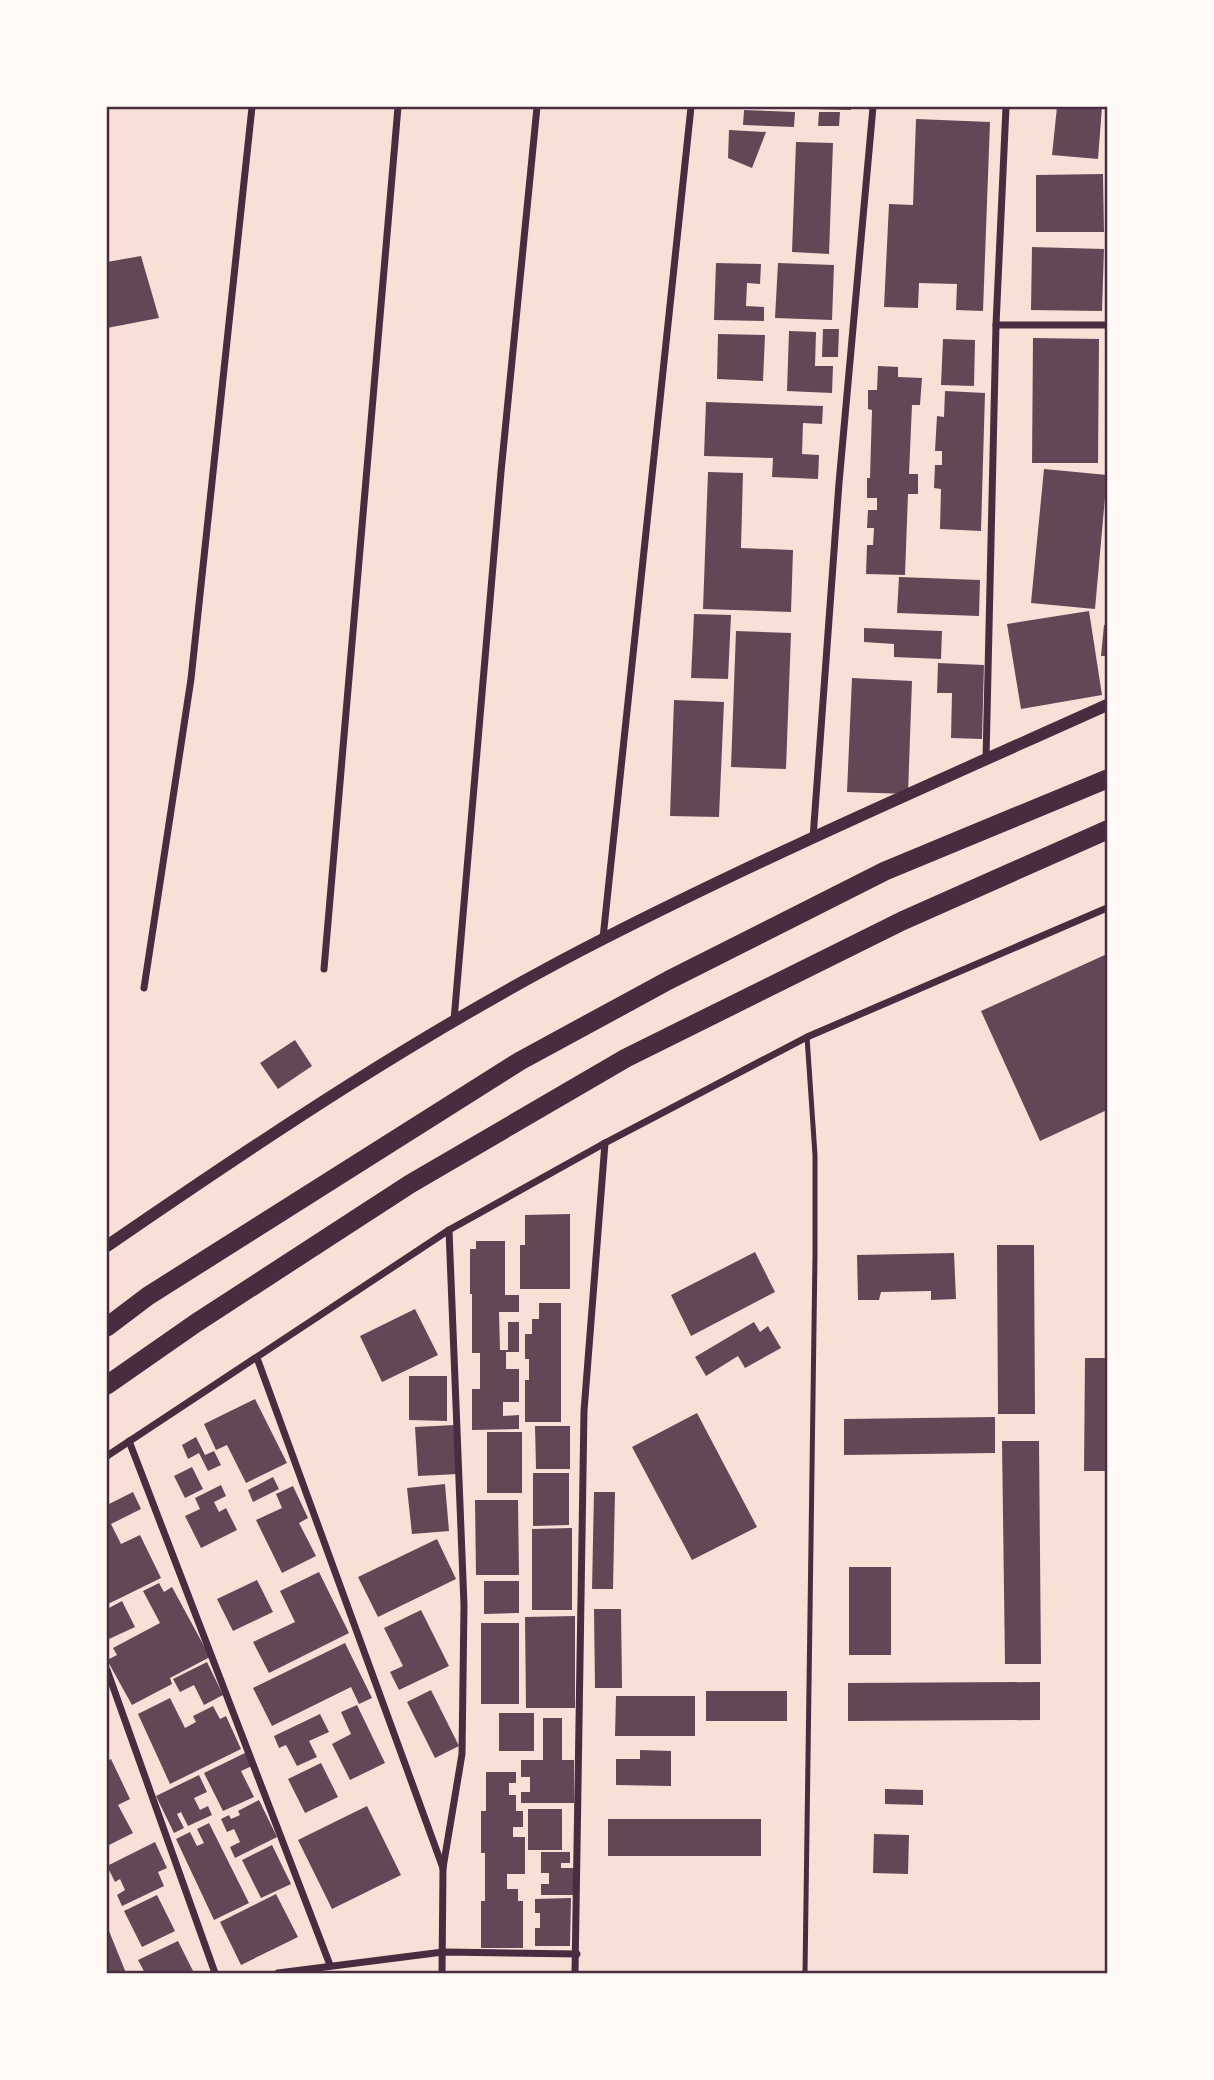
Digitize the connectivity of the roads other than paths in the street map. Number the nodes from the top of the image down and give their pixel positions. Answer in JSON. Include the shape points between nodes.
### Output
{"nodes":[{"id":1,"x":252,"y":107,"type":"edge"},
{"id":2,"x":398,"y":107,"type":"edge"},
{"id":3,"x":537,"y":107,"type":"edge"},
{"id":4,"x":691,"y":107,"type":"edge"},
{"id":5,"x":873,"y":107,"type":"edge"},
{"id":6,"x":1006,"y":107,"type":"edge"},
{"id":7,"x":996,"y":324,"type":"junction"},
{"id":8,"x":1107,"y":325,"type":"edge"},
{"id":9,"x":1107,"y":705,"type":"edge"},
{"id":10,"x":986,"y":760,"type":"junction"},
{"id":11,"x":1107,"y":779,"type":"edge"},
{"id":12,"x":1107,"y":830,"type":"edge"},
{"id":13,"x":813,"y":838,"type":"junction"},
{"id":14,"x":1107,"y":908,"type":"edge"},
{"id":15,"x":603,"y":939,"type":"junction"},
{"id":16,"x":324,"y":969,"type":"dead end"},
{"id":17,"x":144,"y":988,"type":"dead end"},
{"id":18,"x":454,"y":1021,"type":"junction"},
{"id":19,"x":807,"y":1037,"type":"junction"},
{"id":20,"x":605,"y":1143,"type":"junction"},
{"id":21,"x":449,"y":1230,"type":"junction"},
{"id":22,"x":107,"y":1246,"type":"edge"},
{"id":23,"x":107,"y":1327,"type":"edge"},
{"id":24,"x":257,"y":1358,"type":"junction"},
{"id":25,"x":107,"y":1385,"type":"edge"},
{"id":26,"x":130,"y":1441,"type":"junction"},
{"id":27,"x":107,"y":1456,"type":"edge"},
{"id":28,"x":107,"y":1670,"type":"edge"},
{"id":29,"x":443,"y":1868,"type":"junction"},
{"id":30,"x":443,"y":1952,"type":"junction"},
{"id":31,"x":577,"y":1954,"type":"junction"},
{"id":32,"x":331,"y":1965,"type":"junction"},
{"id":33,"x":215,"y":1973,"type":"edge"},
{"id":34,"x":278,"y":1973,"type":"edge"},
{"id":35,"x":442,"y":1973,"type":"edge"},
{"id":36,"x":575,"y":1973,"type":"edge"},
{"id":37,"x":805,"y":1973,"type":"edge"}],
"edges":[{"from":1,"to":17,"type":"street","via":[[191,679]]},
{"from":2,"to":16,"type":"street"},
{"from":3,"to":18,"type":"street"},
{"from":4,"to":15,"type":"street"},
{"from":5,"to":13,"type":"street"},
{"from":6,"to":7,"type":"street"},
{"from":7,"to":8,"type":"street"},
{"from":7,"to":10,"type":"street"},
{"from":9,"to":10,"type":"street"},
{"from":10,"to":13,"type":"street"},
{"from":11,"to":23,"type":"highway","via":[[885,870],[520,1060],[148,1296]]},
{"from":12,"to":25,"type":"highway","via":[[902,921],[626,1058],[410,1184]]},
{"from":13,"to":15,"type":"street"},
{"from":14,"to":19,"type":"street"},
{"from":15,"to":18,"type":"street"},
{"from":18,"to":22,"type":"street","via":[[243,1153]]},
{"from":19,"to":20,"type":"street"},
{"from":19,"to":37,"type":"lane","via":[[815,1155],[815,1255]]},
{"from":20,"to":21,"type":"street"},
{"from":20,"to":31,"type":"street","via":[[584,1410]]},
{"from":21,"to":24,"type":"street"},
{"from":21,"to":29,"type":"street","via":[[464,1605],[463,1754]]},
{"from":24,"to":26,"type":"street"},
{"from":24,"to":29,"type":"street"},
{"from":26,"to":27,"type":"street"},
{"from":26,"to":32,"type":"street"},
{"from":28,"to":33,"type":"street"},
{"from":29,"to":30,"type":"street"},
{"from":30,"to":31,"type":"street"},
{"from":30,"to":32,"type":"street"},
{"from":30,"to":35,"type":"street"},
{"from":31,"to":36,"type":"street"},
{"from":32,"to":34,"type":"street"}]}
